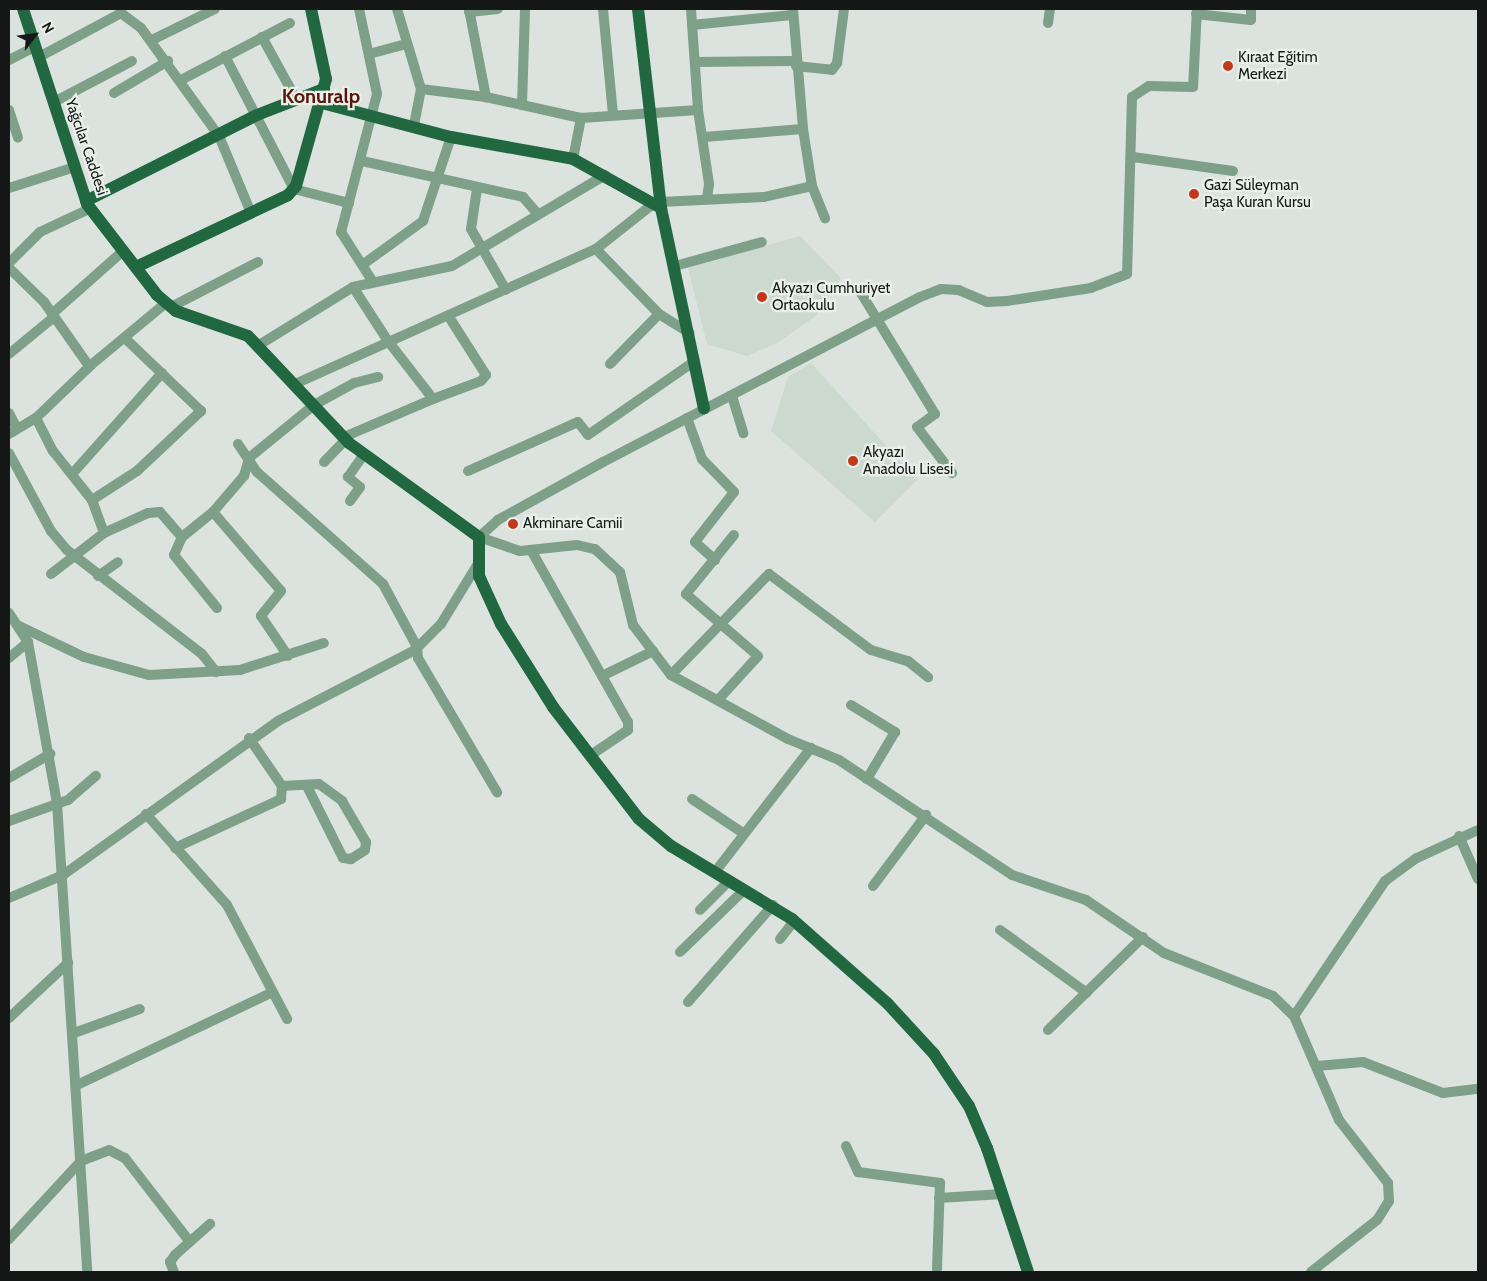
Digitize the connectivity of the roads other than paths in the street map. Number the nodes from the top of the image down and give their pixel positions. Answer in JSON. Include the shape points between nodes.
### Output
{"nodes":[{"id":1,"x":23,"y":9,"type":"edge"},
{"id":2,"x":215,"y":9,"type":"edge"},
{"id":3,"x":311,"y":9,"type":"edge"},
{"id":4,"x":359,"y":9,"type":"edge"},
{"id":5,"x":397,"y":9,"type":"edge"},
{"id":6,"x":498,"y":9,"type":"edge"},
{"id":7,"x":525,"y":9,"type":"edge"},
{"id":8,"x":603,"y":9,"type":"edge"},
{"id":9,"x":638,"y":9,"type":"edge"},
{"id":10,"x":691,"y":9,"type":"edge"},
{"id":11,"x":844,"y":9,"type":"edge"},
{"id":12,"x":1050,"y":9,"type":"edge"},
{"id":13,"x":1251,"y":9,"type":"edge"},
{"id":14,"x":469,"y":10,"type":"edge"},
{"id":15,"x":793,"y":12,"type":"edge"},
{"id":16,"x":1197,"y":12,"type":"edge"},
{"id":17,"x":290,"y":23,"type":"dead end"},
{"id":18,"x":1048,"y":23,"type":"dead end"},
{"id":19,"x":692,"y":25,"type":"junction"},
{"id":20,"x":262,"y":37,"type":"junction"},
{"id":21,"x":152,"y":40,"type":"junction"},
{"id":22,"x":406,"y":44,"type":"junction"},
{"id":23,"x":37,"y":52,"type":"junction"},
{"id":24,"x":369,"y":54,"type":"junction"},
{"id":25,"x":225,"y":56,"type":"junction"},
{"id":26,"x":9,"y":60,"type":"edge"},
{"id":27,"x":132,"y":61,"type":"dead end"},
{"id":28,"x":168,"y":61,"type":"junction"},
{"id":29,"x":696,"y":62,"type":"junction"},
{"id":30,"x":795,"y":63,"type":"junction"},
{"id":31,"x":181,"y":80,"type":"junction"},
{"id":32,"x":324,"y":89,"type":"junction"},
{"id":33,"x":421,"y":89,"type":"junction"},
{"id":34,"x":114,"y":93,"type":"dead end"},
{"id":35,"x":486,"y":97,"type":"junction"},
{"id":36,"x":295,"y":98,"type":"junction"},
{"id":37,"x":54,"y":102,"type":"junction"},
{"id":38,"x":322,"y":103,"type":"junction"},
{"id":39,"x":522,"y":105,"type":"junction"},
{"id":40,"x":9,"y":110,"type":"edge"},
{"id":41,"x":698,"y":110,"type":"junction"},
{"id":42,"x":649,"y":113,"type":"junction"},
{"id":43,"x":613,"y":114,"type":"junction"},
{"id":44,"x":257,"y":115,"type":"junction"},
{"id":45,"x":372,"y":117,"type":"junction"},
{"id":46,"x":581,"y":118,"type":"junction"},
{"id":47,"x":414,"y":126,"type":"junction"},
{"id":48,"x":803,"y":129,"type":"junction"},
{"id":49,"x":218,"y":136,"type":"junction"},
{"id":50,"x":451,"y":137,"type":"junction"},
{"id":51,"x":704,"y":137,"type":"junction"},
{"id":52,"x":18,"y":138,"type":"dead end"},
{"id":53,"x":1133,"y":156,"type":"junction"},
{"id":54,"x":573,"y":160,"type":"junction"},
{"id":55,"x":362,"y":161,"type":"junction"},
{"id":56,"x":75,"y":167,"type":"junction"},
{"id":57,"x":1232,"y":171,"type":"dead end"},
{"id":58,"x":605,"y":175,"type":"junction"},
{"id":59,"x":437,"y":178,"type":"junction"},
{"id":60,"x":812,"y":186,"type":"junction"},
{"id":61,"x":9,"y":188,"type":"edge"},
{"id":62,"x":294,"y":188,"type":"junction"},
{"id":63,"x":477,"y":189,"type":"junction"},
{"id":64,"x":707,"y":199,"type":"junction"},
{"id":65,"x":349,"y":203,"type":"junction"},
{"id":66,"x":89,"y":204,"type":"junction"},
{"id":67,"x":658,"y":205,"type":"junction"},
{"id":68,"x":251,"y":213,"type":"junction"},
{"id":69,"x":538,"y":214,"type":"junction"},
{"id":70,"x":825,"y":218,"type":"dead end"},
{"id":71,"x":762,"y":242,"type":"dead end"},
{"id":72,"x":482,"y":247,"type":"junction"},
{"id":73,"x":596,"y":249,"type":"junction"},
{"id":74,"x":123,"y":251,"type":"junction"},
{"id":75,"x":258,"y":262,"type":"dead end"},
{"id":76,"x":9,"y":263,"type":"edge"},
{"id":77,"x":365,"y":263,"type":"junction"},
{"id":78,"x":675,"y":266,"type":"junction"},
{"id":79,"x":136,"y":267,"type":"junction"},
{"id":80,"x":9,"y":268,"type":"edge"},
{"id":81,"x":373,"y":282,"type":"junction"},
{"id":82,"x":354,"y":287,"type":"junction"},
{"id":83,"x":506,"y":290,"type":"junction"},
{"id":84,"x":861,"y":293,"type":"dead end"},
{"id":85,"x":169,"y":305,"type":"junction"},
{"id":86,"x":659,"y":314,"type":"junction"},
{"id":87,"x":53,"y":316,"type":"junction"},
{"id":88,"x":449,"y":317,"type":"junction"},
{"id":89,"x":874,"y":320,"type":"junction"},
{"id":90,"x":690,"y":333,"type":"junction"},
{"id":91,"x":125,"y":338,"type":"junction"},
{"id":92,"x":388,"y":341,"type":"junction"},
{"id":93,"x":259,"y":345,"type":"junction"},
{"id":94,"x":9,"y":354,"type":"edge"},
{"id":95,"x":695,"y":361,"type":"junction"},
{"id":96,"x":610,"y":364,"type":"dead end"},
{"id":97,"x":89,"y":366,"type":"junction"},
{"id":98,"x":162,"y":373,"type":"junction"},
{"id":99,"x":378,"y":377,"type":"dead end"},
{"id":100,"x":295,"y":384,"type":"junction"},
{"id":101,"x":732,"y":396,"type":"junction"},
{"id":102,"x":433,"y":399,"type":"junction"},
{"id":103,"x":314,"y":405,"type":"junction"},
{"id":104,"x":704,"y":408,"type":"junction"},
{"id":105,"x":9,"y":413,"type":"edge"},
{"id":106,"x":36,"y":418,"type":"junction"},
{"id":107,"x":687,"y":418,"type":"junction"},
{"id":108,"x":12,"y":430,"type":"edge"},
{"id":109,"x":742,"y":433,"type":"dead end"},
{"id":110,"x":345,"y":438,"type":"junction"},
{"id":111,"x":238,"y":444,"type":"dead end"},
{"id":112,"x":9,"y":453,"type":"edge"},
{"id":113,"x":364,"y":454,"type":"junction"},
{"id":114,"x":249,"y":458,"type":"junction"},
{"id":115,"x":324,"y":462,"type":"dead end"},
{"id":116,"x":468,"y":470,"type":"dead end"},
{"id":117,"x":73,"y":473,"type":"junction"},
{"id":118,"x":952,"y":473,"type":"dead end"},
{"id":119,"x":92,"y":500,"type":"junction"},
{"id":120,"x":350,"y":501,"type":"dead end"},
{"id":121,"x":213,"y":512,"type":"junction"},
{"id":122,"x":104,"y":534,"type":"junction"},
{"id":123,"x":734,"y":535,"type":"dead end"},
{"id":124,"x":182,"y":537,"type":"junction"},
{"id":125,"x":479,"y":537,"type":"junction"},
{"id":126,"x":531,"y":550,"type":"junction"},
{"id":127,"x":76,"y":558,"type":"junction"},
{"id":128,"x":715,"y":560,"type":"junction"},
{"id":129,"x":118,"y":562,"type":"dead end"},
{"id":130,"x":479,"y":562,"type":"junction"},
{"id":131,"x":51,"y":574,"type":"dead end"},
{"id":132,"x":98,"y":576,"type":"junction"},
{"id":133,"x":217,"y":608,"type":"dead end"},
{"id":134,"x":9,"y":613,"type":"edge"},
{"id":135,"x":18,"y":625,"type":"junction"},
{"id":136,"x":721,"y":625,"type":"junction"},
{"id":137,"x":28,"y":642,"type":"junction"},
{"id":138,"x":324,"y":643,"type":"dead end"},
{"id":139,"x":417,"y":647,"type":"junction"},
{"id":140,"x":653,"y":651,"type":"junction"},
{"id":141,"x":288,"y":656,"type":"junction"},
{"id":142,"x":9,"y":658,"type":"edge"},
{"id":143,"x":216,"y":672,"type":"junction"},
{"id":144,"x":671,"y":675,"type":"junction"},
{"id":145,"x":602,"y":676,"type":"junction"},
{"id":146,"x":928,"y":677,"type":"dead end"},
{"id":147,"x":718,"y":700,"type":"junction"},
{"id":148,"x":852,"y":705,"type":"dead end"},
{"id":149,"x":249,"y":738,"type":"junction"},
{"id":150,"x":811,"y":748,"type":"junction"},
{"id":151,"x":50,"y":754,"type":"junction"},
{"id":152,"x":591,"y":755,"type":"junction"},
{"id":153,"x":96,"y":776,"type":"dead end"},
{"id":154,"x":9,"y":778,"type":"edge"},
{"id":155,"x":867,"y":779,"type":"junction"},
{"id":156,"x":282,"y":786,"type":"junction"},
{"id":157,"x":307,"y":786,"type":"junction"},
{"id":158,"x":497,"y":792,"type":"dead end"},
{"id":159,"x":692,"y":799,"type":"dead end"},
{"id":160,"x":57,"y":803,"type":"junction"},
{"id":161,"x":146,"y":814,"type":"junction"},
{"id":162,"x":926,"y":815,"type":"junction"},
{"id":163,"x":9,"y":821,"type":"edge"},
{"id":164,"x":1478,"y":830,"type":"edge"},
{"id":165,"x":743,"y":833,"type":"junction"},
{"id":166,"x":1458,"y":836,"type":"junction"},
{"id":167,"x":175,"y":848,"type":"junction"},
{"id":168,"x":715,"y":872,"type":"junction"},
{"id":169,"x":63,"y":875,"type":"junction"},
{"id":170,"x":1478,"y":879,"type":"edge"},
{"id":171,"x":729,"y":881,"type":"junction"},
{"id":172,"x":873,"y":886,"type":"dead end"},
{"id":173,"x":744,"y":890,"type":"junction"},
{"id":174,"x":9,"y":898,"type":"edge"},
{"id":175,"x":773,"y":905,"type":"junction"},
{"id":176,"x":700,"y":910,"type":"dead end"},
{"id":177,"x":794,"y":921,"type":"junction"},
{"id":178,"x":1000,"y":930,"type":"dead end"},
{"id":179,"x":1143,"y":937,"type":"junction"},
{"id":180,"x":780,"y":939,"type":"dead end"},
{"id":181,"x":680,"y":952,"type":"dead end"},
{"id":182,"x":68,"y":963,"type":"junction"},
{"id":183,"x":271,"y":993,"type":"junction"},
{"id":184,"x":1087,"y":993,"type":"junction"},
{"id":185,"x":688,"y":1002,"type":"dead end"},
{"id":186,"x":140,"y":1010,"type":"dead end"},
{"id":187,"x":1294,"y":1016,"type":"junction"},
{"id":188,"x":9,"y":1018,"type":"edge"},
{"id":189,"x":287,"y":1019,"type":"dead end"},
{"id":190,"x":1048,"y":1030,"type":"dead end"},
{"id":191,"x":74,"y":1033,"type":"junction"},
{"id":192,"x":1317,"y":1066,"type":"junction"},
{"id":193,"x":77,"y":1085,"type":"junction"},
{"id":194,"x":1478,"y":1089,"type":"edge"},
{"id":195,"x":846,"y":1146,"type":"dead end"},
{"id":196,"x":81,"y":1161,"type":"junction"},
{"id":197,"x":1003,"y":1194,"type":"junction"},
{"id":198,"x":939,"y":1198,"type":"junction"},
{"id":199,"x":210,"y":1224,"type":"dead end"},
{"id":200,"x":9,"y":1239,"type":"edge"},
{"id":201,"x":190,"y":1242,"type":"junction"},
{"id":202,"x":937,"y":1269,"type":"dead end"},
{"id":203,"x":87,"y":1272,"type":"edge"},
{"id":204,"x":174,"y":1272,"type":"edge"},
{"id":205,"x":1028,"y":1272,"type":"edge"},
{"id":206,"x":1311,"y":1272,"type":"edge"}],
"edges":[{"from":1,"to":23,"type":"main road","name":"Yağcılar Caddesi"},
{"from":2,"to":21,"type":"street"},
{"from":3,"to":32,"type":"main road","via":[[326,78]]},
{"from":4,"to":24,"type":"street"},
{"from":5,"to":22,"type":"street"},
{"from":6,"to":14,"type":"street"},
{"from":7,"to":39,"type":"street"},
{"from":8,"to":43,"type":"street"},
{"from":9,"to":42,"type":"main road"},
{"from":10,"to":19,"type":"street"},
{"from":11,"to":30,"type":"street","via":[[837,63],[832,70]]},
{"from":12,"to":18,"type":"street"},
{"from":13,"to":16,"type":"street","via":[[1251,20]]},
{"from":14,"to":35,"type":"street"},
{"from":15,"to":19,"type":"street"},
{"from":15,"to":30,"type":"street"},
{"from":16,"to":53,"type":"street","via":[[1193,87],[1148,86],[1132,96]]},
{"from":17,"to":20,"type":"street"},
{"from":19,"to":29,"type":"street"},
{"from":20,"to":25,"type":"street"},
{"from":20,"to":36,"type":"street"},
{"from":21,"to":23,"type":"street","via":[[121,13]]},
{"from":21,"to":28,"type":"street"},
{"from":22,"to":24,"type":"street"},
{"from":22,"to":33,"type":"street"},
{"from":23,"to":26,"type":"street"},
{"from":23,"to":37,"type":"main road","name":"Yağcılar Caddesi"},
{"from":24,"to":45,"type":"street","via":[[377,94]]},
{"from":25,"to":31,"type":"street"},
{"from":25,"to":44,"type":"street"},
{"from":27,"to":37,"type":"street"},
{"from":28,"to":31,"type":"street"},
{"from":28,"to":34,"type":"street"},
{"from":29,"to":30,"type":"street"},
{"from":29,"to":41,"type":"street"},
{"from":30,"to":48,"type":"street"},
{"from":31,"to":49,"type":"street"},
{"from":32,"to":36,"type":"main road"},
{"from":32,"to":38,"type":"main road"},
{"from":33,"to":35,"type":"street"},
{"from":33,"to":47,"type":"street"},
{"from":35,"to":39,"type":"street"},
{"from":36,"to":44,"type":"main road"},
{"from":37,"to":56,"type":"main road","name":"Yağcılar Caddesi"},
{"from":38,"to":45,"type":"main road"},
{"from":38,"to":62,"type":"main road"},
{"from":39,"to":46,"type":"street"},
{"from":40,"to":52,"type":"street"},
{"from":41,"to":42,"type":"street"},
{"from":41,"to":51,"type":"street"},
{"from":42,"to":43,"type":"street"},
{"from":42,"to":67,"type":"main road"},
{"from":43,"to":46,"type":"street"},
{"from":44,"to":49,"type":"main road"},
{"from":44,"to":62,"type":"street"},
{"from":45,"to":47,"type":"main road"},
{"from":45,"to":55,"type":"street"},
{"from":46,"to":54,"type":"street"},
{"from":47,"to":50,"type":"main road"},
{"from":48,"to":51,"type":"street"},
{"from":48,"to":60,"type":"street"},
{"from":49,"to":66,"type":"main road"},
{"from":49,"to":68,"type":"street"},
{"from":50,"to":54,"type":"main road"},
{"from":50,"to":59,"type":"street"},
{"from":51,"to":64,"type":"street"},
{"from":53,"to":57,"type":"street"},
{"from":53,"to":89,"type":"street","via":[[1127,274],[1118,280],[1007,301],[987,302],[959,290],[941,289]]},
{"from":54,"to":58,"type":"main road"},
{"from":55,"to":59,"type":"street"},
{"from":55,"to":65,"type":"street"},
{"from":56,"to":61,"type":"street"},
{"from":56,"to":66,"type":"main road","name":"Yağcılar Caddesi"},
{"from":58,"to":67,"type":"main road"},
{"from":58,"to":69,"type":"street"},
{"from":59,"to":63,"type":"street"},
{"from":59,"to":77,"type":"street","via":[[423,221]]},
{"from":60,"to":64,"type":"street","via":[[764,197]]},
{"from":60,"to":70,"type":"street"},
{"from":62,"to":65,"type":"street"},
{"from":62,"to":68,"type":"main road"},
{"from":63,"to":69,"type":"street","via":[[523,197]]},
{"from":63,"to":72,"type":"street","via":[[471,230]]},
{"from":64,"to":67,"type":"street"},
{"from":65,"to":77,"type":"street","via":[[341,232]]},
{"from":66,"to":74,"type":"main road","name":"Yağcılar Caddesi"},
{"from":66,"to":76,"type":"street","via":[[53,224]]},
{"from":67,"to":73,"type":"street"},
{"from":67,"to":78,"type":"main road"},
{"from":68,"to":79,"type":"main road"},
{"from":69,"to":72,"type":"street"},
{"from":71,"to":78,"type":"street"},
{"from":72,"to":81,"type":"street","via":[[452,266]]},
{"from":72,"to":83,"type":"street"},
{"from":73,"to":83,"type":"street"},
{"from":73,"to":86,"type":"street"},
{"from":74,"to":79,"type":"main road","name":"Yağcılar Caddesi"},
{"from":74,"to":87,"type":"street"},
{"from":75,"to":85,"type":"street"},
{"from":77,"to":81,"type":"street"},
{"from":78,"to":90,"type":"main road"},
{"from":79,"to":85,"type":"main road","name":"Yağcılar Caddesi"},
{"from":80,"to":87,"type":"street"},
{"from":81,"to":82,"type":"street"},
{"from":82,"to":92,"type":"street"},
{"from":82,"to":93,"type":"street"},
{"from":83,"to":88,"type":"street"},
{"from":84,"to":89,"type":"street"},
{"from":85,"to":91,"type":"street"},
{"from":85,"to":93,"type":"main road","via":[[248,336]]},
{"from":86,"to":90,"type":"street"},
{"from":86,"to":96,"type":"street"},
{"from":87,"to":94,"type":"street"},
{"from":87,"to":97,"type":"street"},
{"from":88,"to":92,"type":"street"},
{"from":88,"to":102,"type":"street","via":[[486,375],[481,381]]},
{"from":89,"to":101,"type":"street"},
{"from":89,"to":118,"type":"street","via":[[935,414],[917,427]]},
{"from":90,"to":95,"type":"main road"},
{"from":91,"to":97,"type":"street"},
{"from":91,"to":98,"type":"street"},
{"from":92,"to":100,"type":"street"},
{"from":92,"to":102,"type":"street"},
{"from":93,"to":100,"type":"main road"},
{"from":95,"to":104,"type":"main road"},
{"from":95,"to":116,"type":"street","via":[[588,435],[578,422]]},
{"from":97,"to":106,"type":"street"},
{"from":98,"to":117,"type":"street"},
{"from":98,"to":119,"type":"street","via":[[201,411],[137,471]]},
{"from":99,"to":103,"type":"street","via":[[354,383]]},
{"from":100,"to":103,"type":"main road"},
{"from":101,"to":104,"type":"street"},
{"from":101,"to":109,"type":"street"},
{"from":102,"to":110,"type":"street"},
{"from":103,"to":110,"type":"main road"},
{"from":103,"to":114,"type":"street"},
{"from":104,"to":107,"type":"street"},
{"from":105,"to":108,"type":"street"},
{"from":106,"to":108,"type":"street"},
{"from":106,"to":117,"type":"street","via":[[53,451]]},
{"from":107,"to":125,"type":"street","via":[[498,520]]},
{"from":107,"to":128,"type":"street","via":[[702,459],[734,492],[695,542]]},
{"from":110,"to":113,"type":"main road"},
{"from":110,"to":115,"type":"street"},
{"from":111,"to":114,"type":"street"},
{"from":112,"to":127,"type":"street","via":[[51,531]]},
{"from":113,"to":120,"type":"street","via":[[348,477],[360,487]]},
{"from":113,"to":125,"type":"main road"},
{"from":114,"to":121,"type":"street","via":[[244,476]]},
{"from":114,"to":139,"type":"street","via":[[258,472],[382,584]]},
{"from":117,"to":119,"type":"street"},
{"from":119,"to":122,"type":"street"},
{"from":121,"to":124,"type":"street"},
{"from":121,"to":141,"type":"street","via":[[281,591],[261,616]]},
{"from":122,"to":124,"type":"street","via":[[148,513],[160,512]]},
{"from":122,"to":127,"type":"street"},
{"from":123,"to":128,"type":"street"},
{"from":124,"to":133,"type":"street","via":[[174,555]]},
{"from":125,"to":126,"type":"street","via":[[520,551]]},
{"from":125,"to":130,"type":"main road"},
{"from":126,"to":140,"type":"street","via":[[577,545],[596,550],[620,572],[633,625]]},
{"from":126,"to":145,"type":"street"},
{"from":127,"to":131,"type":"street"},
{"from":127,"to":132,"type":"street"},
{"from":128,"to":136,"type":"street","via":[[686,594]]},
{"from":129,"to":132,"type":"street"},
{"from":130,"to":139,"type":"street","via":[[441,624]]},
{"from":130,"to":152,"type":"main road","via":[[479,576],[501,624],[553,707]]},
{"from":132,"to":143,"type":"street","via":[[202,654]]},
{"from":134,"to":135,"type":"street"},
{"from":135,"to":137,"type":"street"},
{"from":135,"to":143,"type":"street","via":[[49,643],[130,672]]},
{"from":136,"to":144,"type":"street"},
{"from":136,"to":146,"type":"street","via":[[770,574],[870,650],[908,661]]},
{"from":136,"to":147,"type":"street","via":[[758,656]]},
{"from":137,"to":142,"type":"street"},
{"from":137,"to":151,"type":"street"},
{"from":138,"to":141,"type":"street"},
{"from":139,"to":149,"type":"street"},
{"from":139,"to":158,"type":"street","via":[[421,665]]},
{"from":140,"to":144,"type":"street"},
{"from":140,"to":145,"type":"street"},
{"from":141,"to":143,"type":"street"},
{"from":144,"to":147,"type":"street"},
{"from":145,"to":152,"type":"street","via":[[628,730]]},
{"from":147,"to":150,"type":"street"},
{"from":148,"to":155,"type":"street","via":[[895,732]]},
{"from":149,"to":156,"type":"street"},
{"from":149,"to":161,"type":"street"},
{"from":150,"to":155,"type":"street"},
{"from":150,"to":165,"type":"street"},
{"from":151,"to":154,"type":"street"},
{"from":151,"to":160,"type":"street"},
{"from":152,"to":168,"type":"main road","via":[[639,819],[671,846]]},
{"from":153,"to":160,"type":"street","via":[[68,800]]},
{"from":155,"to":162,"type":"street"},
{"from":156,"to":157,"type":"street"},
{"from":156,"to":167,"type":"street","via":[[282,799]]},
{"from":157,"to":157,"type":"street","via":[[343,858],[352,859],[365,850],[366,842],[342,802],[319,784]]},
{"from":159,"to":165,"type":"street"},
{"from":160,"to":163,"type":"street"},
{"from":160,"to":169,"type":"street"},
{"from":161,"to":167,"type":"street"},
{"from":161,"to":169,"type":"street"},
{"from":162,"to":172,"type":"street"},
{"from":162,"to":179,"type":"street","via":[[1012,875],[1086,900]]},
{"from":164,"to":166,"type":"street"},
{"from":165,"to":168,"type":"street"},
{"from":166,"to":170,"type":"street"},
{"from":166,"to":187,"type":"street","via":[[1385,881]]},
{"from":167,"to":183,"type":"street","via":[[226,905]]},
{"from":168,"to":171,"type":"main road"},
{"from":169,"to":174,"type":"street"},
{"from":169,"to":182,"type":"street"},
{"from":171,"to":173,"type":"main road"},
{"from":171,"to":176,"type":"street"},
{"from":173,"to":175,"type":"main road"},
{"from":173,"to":181,"type":"street"},
{"from":175,"to":177,"type":"main road"},
{"from":175,"to":185,"type":"street"},
{"from":177,"to":180,"type":"street"},
{"from":177,"to":197,"type":"main road","via":[[888,1004],[934,1054],[969,1106]]},
{"from":178,"to":184,"type":"street"},
{"from":179,"to":184,"type":"street"},
{"from":179,"to":187,"type":"street","via":[[1164,953],[1273,996]]},
{"from":182,"to":188,"type":"street"},
{"from":182,"to":191,"type":"street"},
{"from":183,"to":189,"type":"street"},
{"from":183,"to":193,"type":"street"},
{"from":184,"to":190,"type":"street"},
{"from":186,"to":191,"type":"street"},
{"from":187,"to":192,"type":"street"},
{"from":191,"to":193,"type":"street"},
{"from":192,"to":194,"type":"street","via":[[1363,1062],[1443,1093]]},
{"from":192,"to":206,"type":"street","via":[[1324,1093],[1339,1120],[1388,1183],[1388,1201],[1377,1220]]},
{"from":193,"to":196,"type":"street"},
{"from":195,"to":198,"type":"street","via":[[858,1172],[940,1183]]},
{"from":196,"to":200,"type":"street"},
{"from":196,"to":201,"type":"street","via":[[118,1151]]},
{"from":196,"to":203,"type":"street"},
{"from":197,"to":198,"type":"street"},
{"from":197,"to":205,"type":"main road"},
{"from":198,"to":202,"type":"street"},
{"from":199,"to":201,"type":"street"},
{"from":201,"to":204,"type":"street","via":[[170,1262]]}]}
